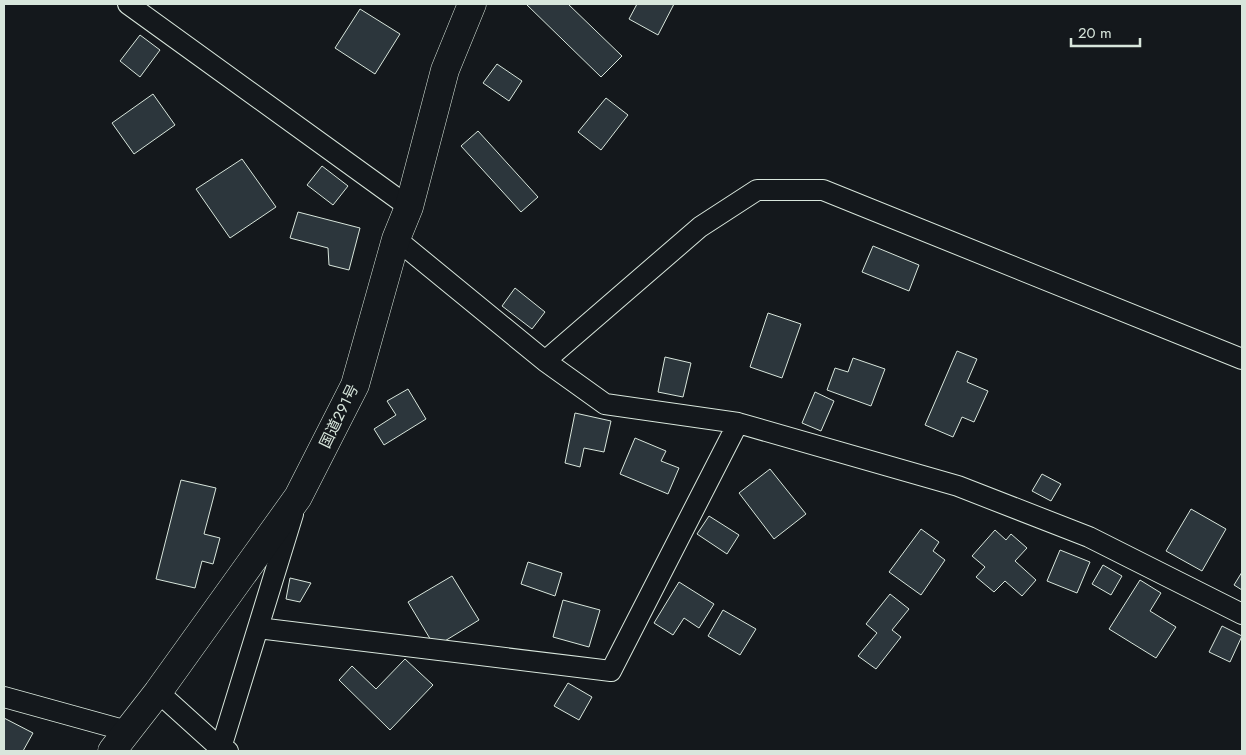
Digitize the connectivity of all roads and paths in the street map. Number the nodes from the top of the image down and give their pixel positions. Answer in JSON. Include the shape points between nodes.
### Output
{"nodes":[{"id":1,"x":128,"y":4,"type":"edge"},
{"id":2,"x":472,"y":4,"type":"edge"},
{"id":3,"x":409,"y":207,"type":"junction"},
{"id":4,"x":396,"y":239,"type":"junction"},
{"id":5,"x":1242,"y":359,"type":"edge"},
{"id":6,"x":545,"y":361,"type":"junction"},
{"id":7,"x":738,"y":424,"type":"junction"},
{"id":8,"x":298,"y":497,"type":"junction"},
{"id":9,"x":1242,"y":614,"type":"edge"},
{"id":10,"x":258,"y":628,"type":"junction"},
{"id":11,"x":158,"y":692,"type":"junction"},
{"id":12,"x":4,"y":697,"type":"edge"},
{"id":13,"x":120,"y":741,"type":"edge"},
{"id":14,"x":223,"y":750,"type":"edge"}],
"edges":[{"from":1,"to":3,"type":"street"},
{"from":2,"to":3,"type":"highway","name":"国道291号","via":[[445,70]]},
{"from":3,"to":4,"type":"highway","name":"国道291号"},
{"from":4,"to":6,"type":"street"},
{"from":4,"to":8,"type":"highway","name":"国道291号","via":[[355,385]]},
{"from":5,"to":6,"type":"street","via":[[823,190],[757,190],[700,227]]},
{"from":6,"to":7,"type":"street","via":[[605,404]]},
{"from":7,"to":9,"type":"street","via":[[958,486],[1089,537]]},
{"from":7,"to":10,"type":"street","via":[[611,671]]},
{"from":8,"to":10,"type":"street"},
{"from":8,"to":11,"type":"highway","name":"国道291号"},
{"from":10,"to":14,"type":"street"},
{"from":11,"to":13,"type":"highway","name":"国道291号"},
{"from":11,"to":14,"type":"street"},
{"from":12,"to":13,"type":"street"}]}
